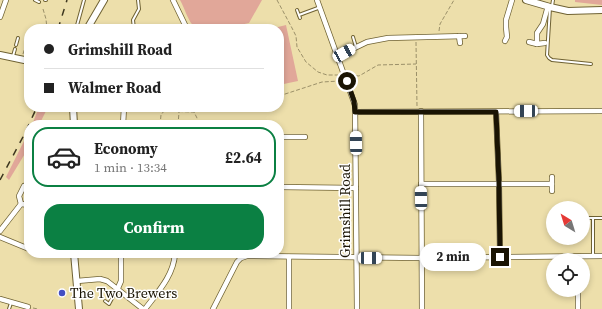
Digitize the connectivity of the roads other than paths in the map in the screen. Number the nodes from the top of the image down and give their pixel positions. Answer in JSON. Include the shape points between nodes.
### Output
{"nodes":[{"id":1,"x":6,"y":0,"type":"edge"},
{"id":2,"x":35,"y":0,"type":"edge"},
{"id":3,"x":84,"y":0,"type":"edge"},
{"id":4,"x":104,"y":0,"type":"edge"},
{"id":5,"x":138,"y":0,"type":"edge"},
{"id":6,"x":174,"y":0,"type":"edge"},
{"id":7,"x":317,"y":0,"type":"edge"},
{"id":8,"x":512,"y":0,"type":"edge"},
{"id":9,"x":526,"y":0,"type":"edge"},
{"id":10,"x":553,"y":0,"type":"edge"},
{"id":11,"x":39,"y":2,"type":"dead end"},
{"id":12,"x":320,"y":7,"type":"junction"},
{"id":13,"x":550,"y":7,"type":"junction"},
{"id":14,"x":297,"y":10,"type":"dead end"},
{"id":15,"x":602,"y":10,"type":"edge"},
{"id":16,"x":299,"y":15,"type":"junction"},
{"id":17,"x":0,"y":17,"type":"edge"},
{"id":18,"x":300,"y":18,"type":"dead end"},
{"id":19,"x":77,"y":24,"type":"edge"},
{"id":20,"x":90,"y":24,"type":"edge"},
{"id":21,"x":133,"y":24,"type":"edge"},
{"id":22,"x":185,"y":24,"type":"edge"},
{"id":23,"x":459,"y":36,"type":"junction"},
{"id":24,"x":465,"y":36,"type":"dead end"},
{"id":25,"x":353,"y":37,"type":"dead end"},
{"id":26,"x":18,"y":38,"type":"dead end"},
{"id":27,"x":505,"y":41,"type":"dead end"},
{"id":28,"x":529,"y":42,"type":"dead end"},
{"id":29,"x":460,"y":43,"type":"dead end"},
{"id":30,"x":545,"y":43,"type":"dead end"},
{"id":31,"x":537,"y":44,"type":"junction"},
{"id":32,"x":16,"y":45,"type":"dead end"},
{"id":33,"x":356,"y":47,"type":"junction"},
{"id":34,"x":15,"y":49,"type":"dead end"},
{"id":35,"x":0,"y":55,"type":"edge"},
{"id":36,"x":338,"y":56,"type":"junction"},
{"id":37,"x":13,"y":57,"type":"junction"},
{"id":38,"x":24,"y":59,"type":"edge"},
{"id":39,"x":591,"y":64,"type":"dead end"},
{"id":40,"x":419,"y":111,"type":"junction"},
{"id":41,"x":602,"y":111,"type":"edge"},
{"id":42,"x":355,"y":112,"type":"junction"},
{"id":43,"x":496,"y":112,"type":"junction"},
{"id":44,"x":284,"y":137,"type":"edge"},
{"id":45,"x":305,"y":137,"type":"dead end"},
{"id":46,"x":552,"y":177,"type":"dead end"},
{"id":47,"x":499,"y":183,"type":"junction"},
{"id":48,"x":421,"y":184,"type":"junction"},
{"id":49,"x":552,"y":184,"type":"junction"},
{"id":50,"x":24,"y":186,"type":"dead end"},
{"id":51,"x":284,"y":187,"type":"edge"},
{"id":52,"x":356,"y":188,"type":"junction"},
{"id":53,"x":552,"y":191,"type":"dead end"},
{"id":54,"x":21,"y":204,"type":"junction"},
{"id":55,"x":24,"y":204,"type":"edge"},
{"id":56,"x":593,"y":218,"type":"joint"},
{"id":57,"x":602,"y":218,"type":"edge"},
{"id":58,"x":0,"y":231,"type":"edge"},
{"id":59,"x":0,"y":237,"type":"edge"},
{"id":60,"x":24,"y":247,"type":"edge"},
{"id":61,"x":593,"y":256,"type":"junction"},
{"id":62,"x":602,"y":256,"type":"edge"},
{"id":63,"x":284,"y":257,"type":"edge"},
{"id":64,"x":289,"y":257,"type":"junction"},
{"id":65,"x":500,"y":257,"type":"junction"},
{"id":66,"x":75,"y":258,"type":"edge"},
{"id":67,"x":121,"y":258,"type":"edge"},
{"id":68,"x":175,"y":258,"type":"edge"},
{"id":69,"x":240,"y":258,"type":"edge"},
{"id":70,"x":356,"y":258,"type":"junction"},
{"id":71,"x":422,"y":258,"type":"junction"},
{"id":72,"x":77,"y":281,"type":"junction"},
{"id":73,"x":118,"y":288,"type":"junction"},
{"id":74,"x":578,"y":297,"type":"edge"},
{"id":75,"x":0,"y":299,"type":"edge"},
{"id":76,"x":105,"y":301,"type":"dead end"},
{"id":77,"x":11,"y":302,"type":"junction"},
{"id":78,"x":28,"y":307,"type":"road end"},
{"id":79,"x":9,"y":309,"type":"edge"},
{"id":80,"x":79,"y":309,"type":"edge"},
{"id":81,"x":144,"y":309,"type":"edge"},
{"id":82,"x":213,"y":309,"type":"edge"},
{"id":83,"x":289,"y":309,"type":"edge"},
{"id":84,"x":356,"y":309,"type":"edge"},
{"id":85,"x":422,"y":309,"type":"edge"},
{"id":86,"x":578,"y":309,"type":"edge"}],
"edges":[{"from":1,"to":17,"type":"street"},
{"from":2,"to":11,"type":"lane"},
{"from":3,"to":19,"type":"lane"},
{"from":4,"to":20,"type":"street"},
{"from":5,"to":21,"type":"lane","via":[[139,8]]},
{"from":6,"to":22,"type":"street"},
{"from":7,"to":12,"type":"street","name":"Grimshill Road"},
{"from":8,"to":27,"type":"street","via":[[506,20]]},
{"from":9,"to":13,"type":"street"},
{"from":10,"to":13,"type":"lane"},
{"from":12,"to":16,"type":"lane"},
{"from":12,"to":36,"type":"street","name":"Grimshill Road"},
{"from":13,"to":15,"type":"street","via":[[568,11]]},
{"from":13,"to":31,"type":"street","via":[[537,33]]},
{"from":13,"to":39,"type":"lane","via":[[547,55],[549,58]]},
{"from":14,"to":16,"type":"lane"},
{"from":16,"to":18,"type":"lane"},
{"from":23,"to":24,"type":"street"},
{"from":23,"to":29,"type":"street"},
{"from":23,"to":33,"type":"street","via":[[382,39]]},
{"from":25,"to":33,"type":"lane"},
{"from":26,"to":32,"type":"lane"},
{"from":28,"to":31,"type":"street"},
{"from":30,"to":31,"type":"street"},
{"from":33,"to":36,"type":"street"},
{"from":34,"to":37,"type":"lane"},
{"from":35,"to":37,"type":"street"},
{"from":36,"to":42,"type":"street","name":"Grimshill Road","via":[[354,101]]},
{"from":37,"to":38,"type":"street"},
{"from":40,"to":42,"type":"street"},
{"from":40,"to":43,"type":"street"},
{"from":40,"to":48,"type":"street"},
{"from":41,"to":43,"type":"street"},
{"from":42,"to":52,"type":"street","name":"Grimshill Road"},
{"from":43,"to":47,"type":"street"},
{"from":44,"to":45,"type":"street"},
{"from":46,"to":49,"type":"street"},
{"from":47,"to":48,"type":"street"},
{"from":47,"to":49,"type":"street"},
{"from":47,"to":65,"type":"street"},
{"from":48,"to":71,"type":"street"},
{"from":49,"to":53,"type":"street"},
{"from":50,"to":54,"type":"street","via":[[18,196]]},
{"from":51,"to":52,"type":"street"},
{"from":52,"to":70,"type":"street","name":"Grimshill Road"},
{"from":54,"to":55,"type":"street"},
{"from":54,"to":58,"type":"street"},
{"from":56,"to":57,"type":"lane"},
{"from":56,"to":61,"type":"lane"},
{"from":59,"to":60,"type":"street"},
{"from":61,"to":62,"type":"street"},
{"from":61,"to":65,"type":"street"},
{"from":63,"to":64,"type":"street"},
{"from":64,"to":70,"type":"street"},
{"from":64,"to":83,"type":"street"},
{"from":65,"to":71,"type":"street"},
{"from":66,"to":72,"type":"street"},
{"from":67,"to":73,"type":"street","via":[[121,281]]},
{"from":68,"to":81,"type":"street","via":[[170,274]]},
{"from":69,"to":82,"type":"street"},
{"from":70,"to":71,"type":"street"},
{"from":70,"to":84,"type":"street","name":"Grimshill Road"},
{"from":71,"to":85,"type":"street"},
{"from":72,"to":73,"type":"street","via":[[100,279]]},
{"from":72,"to":80,"type":"street"},
{"from":73,"to":76,"type":"lane","via":[[109,304]]},
{"from":73,"to":81,"type":"street"},
{"from":74,"to":86,"type":"street"},
{"from":75,"to":77,"type":"street"},
{"from":77,"to":78,"type":"street"},
{"from":77,"to":79,"type":"lane"}]}
